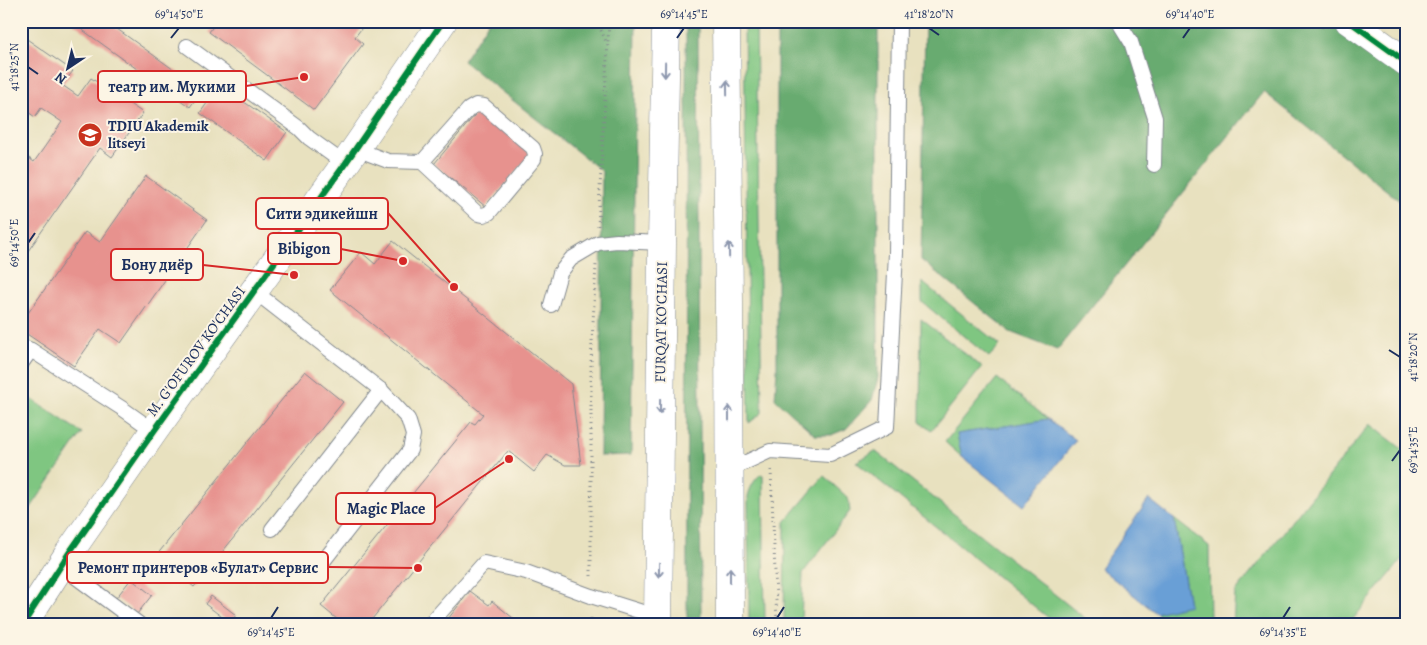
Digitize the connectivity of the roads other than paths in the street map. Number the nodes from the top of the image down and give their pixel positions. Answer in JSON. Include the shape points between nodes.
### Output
{"nodes":[{"id":1,"x":443,"y":21,"type":"edge"},
{"id":2,"x":666,"y":21,"type":"edge"},
{"id":3,"x":726,"y":21,"type":"edge"},
{"id":4,"x":899,"y":21,"type":"edge"},
{"id":5,"x":1118,"y":21,"type":"edge"},
{"id":6,"x":1349,"y":21,"type":"edge"},
{"id":7,"x":187,"y":46,"type":"dead end"},
{"id":8,"x":1406,"y":62,"type":"edge"},
{"id":9,"x":351,"y":156,"type":"junction"},
{"id":10,"x":422,"y":162,"type":"junction"},
{"id":11,"x":1154,"y":165,"type":"dead end"},
{"id":12,"x":662,"y":243,"type":"junction"},
{"id":13,"x":254,"y":291,"type":"junction"},
{"id":14,"x":551,"y":305,"type":"dead end"},
{"id":15,"x":26,"y":348,"type":"edge"},
{"id":16,"x":21,"y":364,"type":"edge"},
{"id":17,"x":381,"y":390,"type":"junction"},
{"id":18,"x":154,"y":431,"type":"junction"},
{"id":19,"x":729,"y":470,"type":"junction"},
{"id":20,"x":272,"y":529,"type":"dead end"},
{"id":21,"x":61,"y":566,"type":"junction"},
{"id":22,"x":318,"y":568,"type":"dead end"},
{"id":23,"x":658,"y":620,"type":"edge"},
{"id":24,"x":23,"y":624,"type":"edge"},
{"id":25,"x":139,"y":624,"type":"edge"},
{"id":26,"x":430,"y":624,"type":"edge"},
{"id":27,"x":730,"y":624,"type":"edge"}],
"edges":[{"from":1,"to":9,"type":"main road","name":"M. G'OFUROV KO'CHASI"},
{"from":2,"to":12,"type":"main road","name":"FURQAT KO'CHASI","one_way":true},
{"from":19,"to":3,"type":"main road","one_way":true},
{"from":4,"to":19,"type":"lane","via":[[896,253],[887,427],[830,455],[770,451]]},
{"from":5,"to":11,"type":"lane","via":[[1131,42],[1155,118]]},
{"from":6,"to":8,"type":"main road"},
{"from":7,"to":9,"type":"lane","via":[[309,138]]},
{"from":9,"to":10,"type":"lane"},
{"from":9,"to":13,"type":"main road","name":"M. G'OFUROV KO'CHASI"},
{"from":10,"to":10,"type":"lane","via":[[476,105],[484,106],[533,148],[535,154],[489,213],[483,215],[478,214]]},
{"from":12,"to":14,"type":"lane","via":[[598,243],[571,259],[560,273]]},
{"from":12,"to":23,"type":"main road","name":"FURQAT KO'CHASI","one_way":true},
{"from":13,"to":17,"type":"lane"},
{"from":13,"to":18,"type":"main road","name":"M. G'OFUROV KO'CHASI"},
{"from":15,"to":16,"type":"lane"},
{"from":15,"to":18,"type":"lane"},
{"from":17,"to":20,"type":"lane"},
{"from":17,"to":22,"type":"lane","via":[[408,419],[413,435],[410,450]]},
{"from":18,"to":21,"type":"main road","name":"M. G'OFUROV KO'CHASI"},
{"from":27,"to":19,"type":"main road","one_way":true},
{"from":21,"to":24,"type":"main road","name":"M. G'OFUROV KO'CHASI"},
{"from":21,"to":25,"type":"lane"},
{"from":23,"to":26,"type":"lane","via":[[526,572],[484,563]]}]}
